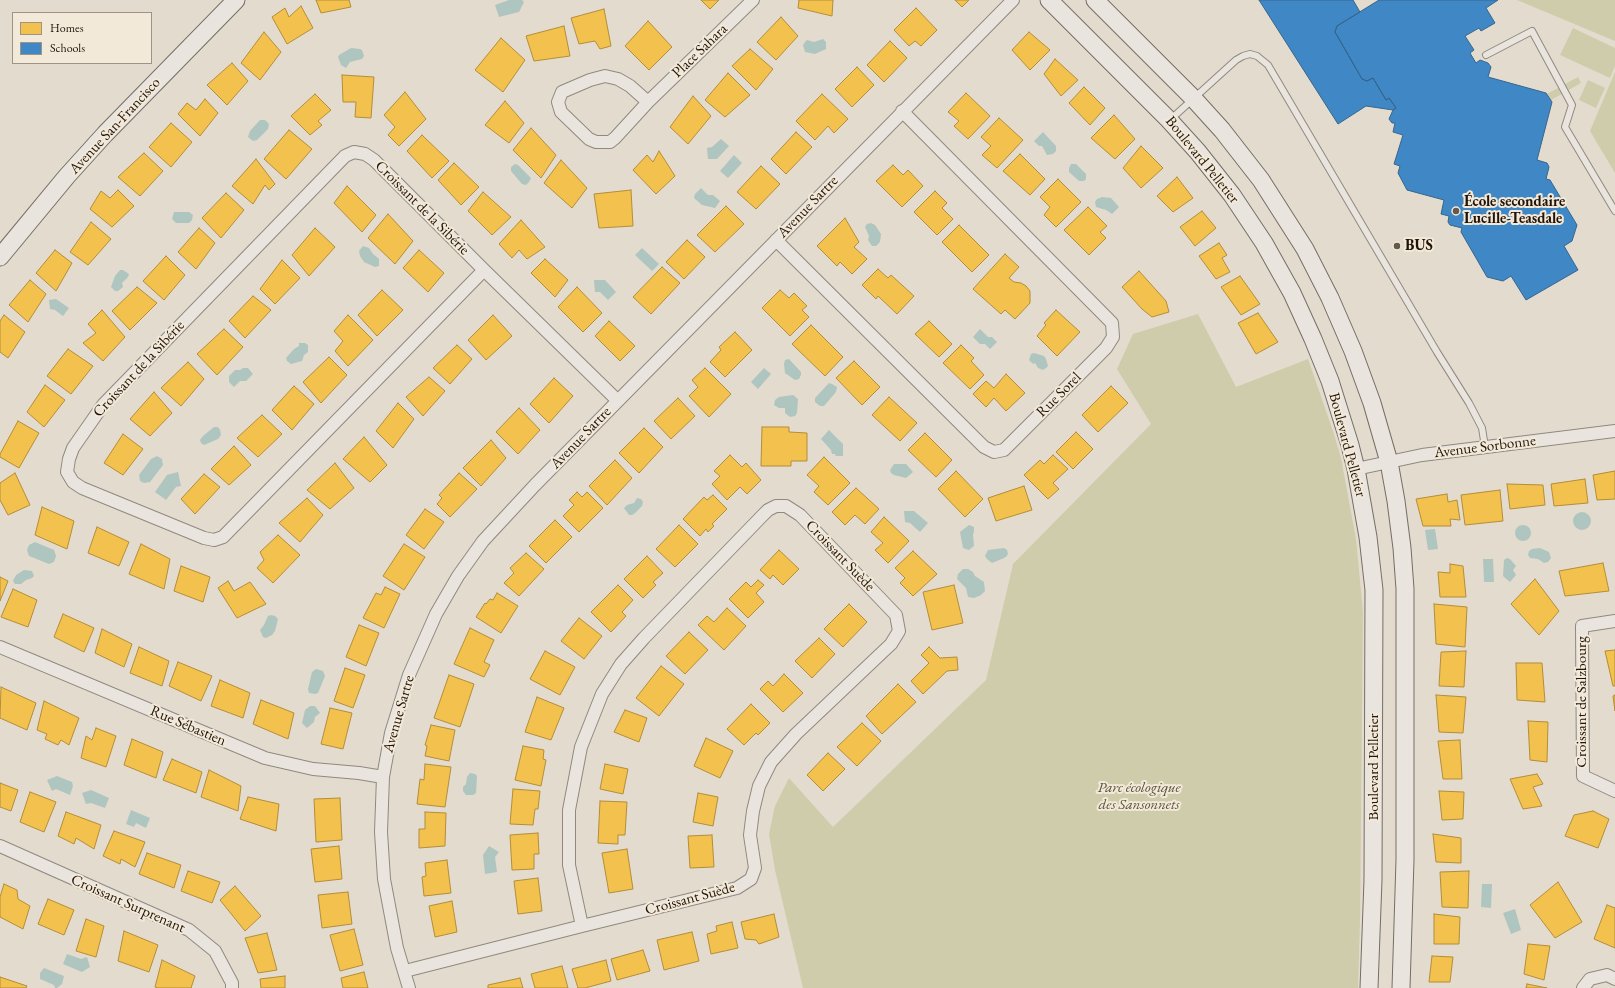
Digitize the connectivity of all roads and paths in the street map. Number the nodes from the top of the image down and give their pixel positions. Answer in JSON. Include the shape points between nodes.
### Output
{"nodes":[{"id":1,"x":236,"y":0,"type":"edge"},
{"id":2,"x":753,"y":0,"type":"edge"},
{"id":3,"x":1013,"y":0,"type":"edge"},
{"id":4,"x":1049,"y":0,"type":"edge"},
{"id":5,"x":1095,"y":0,"type":"edge"},
{"id":6,"x":1486,"y":55,"type":"dead end"},
{"id":7,"x":1193,"y":98,"type":"junction"},
{"id":8,"x":648,"y":102,"type":"junction"},
{"id":9,"x":902,"y":111,"type":"junction"},
{"id":10,"x":1169,"y":120,"type":"junction"},
{"id":11,"x":1615,"y":211,"type":"edge"},
{"id":12,"x":776,"y":240,"type":"junction"},
{"id":13,"x":0,"y":257,"type":"edge"},
{"id":14,"x":484,"y":270,"type":"junction"},
{"id":15,"x":618,"y":400,"type":"junction"},
{"id":16,"x":1615,"y":431,"type":"edge"},
{"id":17,"x":1485,"y":446,"type":"junction"},
{"id":18,"x":1389,"y":462,"type":"junction"},
{"id":19,"x":1356,"y":469,"type":"junction"},
{"id":20,"x":1615,"y":622,"type":"edge"},
{"id":21,"x":0,"y":647,"type":"edge"},
{"id":22,"x":383,"y":778,"type":"junction"},
{"id":23,"x":1615,"y":791,"type":"edge"},
{"id":24,"x":0,"y":846,"type":"edge"},
{"id":25,"x":582,"y":926,"type":"junction"},
{"id":26,"x":405,"y":971,"type":"junction"},
{"id":27,"x":1615,"y":979,"type":"edge"},
{"id":28,"x":232,"y":988,"type":"edge"},
{"id":29,"x":409,"y":988,"type":"edge"},
{"id":30,"x":1369,"y":988,"type":"edge"},
{"id":31,"x":1401,"y":988,"type":"edge"},
{"id":32,"x":1583,"y":988,"type":"edge"}],
"edges":[{"from":1,"to":13,"type":"street","name":"Avenue San-Francisco","via":[[105,134]]},
{"from":2,"to":8,"type":"street","name":"Place Sahara"},
{"from":3,"to":9,"type":"street","name":"Avenue Sartre"},
{"from":4,"to":10,"type":"street","name":"Boulevard Pelletier"},
{"from":5,"to":7,"type":"street","name":"Boulevard Pelletier"},
{"from":6,"to":11,"type":"lane","via":[[1532,31],[1572,105],[1565,126]]},
{"from":7,"to":10,"type":"lane"},
{"from":7,"to":17,"type":"lane","via":[[1243,56],[1257,56],[1268,65],[1469,403],[1482,428]]},
{"from":7,"to":18,"type":"street","name":"Boulevard Pelletier","via":[[1261,180],[1290,224],[1319,276],[1353,351],[1372,403]]},
{"from":8,"to":8,"type":"street","name":"Place Sahara","via":[[615,138],[603,143],[589,139],[561,112],[558,102],[562,92],[605,76],[618,79],[630,86]]},
{"from":9,"to":12,"type":"street","name":"Avenue Sartre"},
{"from":9,"to":12,"type":"street","name":"Rue Sorel","via":[[1112,323],[1114,338],[1106,348],[1004,450],[994,452],[984,447]]},
{"from":10,"to":19,"type":"street","name":"Boulevard Pelletier","via":[[1232,195],[1279,268],[1308,326],[1330,382]]},
{"from":12,"to":15,"type":"street","name":"Avenue Sartre"},
{"from":14,"to":14,"type":"street","name":"Croissant de la Sibérie","via":[[374,160],[365,154],[354,152],[345,156],[103,405],[73,448],[67,472],[73,482],[88,491],[204,538],[214,540],[223,537]]},
{"from":14,"to":15,"type":"street","name":"Croissant de la Sibérie"},
{"from":15,"to":22,"type":"street","name":"Avenue Sartre","via":[[483,541],[458,576],[436,614],[409,675],[391,733]]},
{"from":16,"to":17,"type":"street","name":"Avenue Sorbonne"},
{"from":17,"to":18,"type":"street","name":"Avenue Sorbonne"},
{"from":18,"to":19,"type":"street","name":"Avenue Sorbonne"},
{"from":18,"to":31,"type":"street","name":"Boulevard Pelletier","via":[[1401,533],[1406,613],[1405,860]]},
{"from":19,"to":30,"type":"street","name":"Boulevard Pelletier","via":[[1368,536],[1374,590],[1373,880]]},
{"from":20,"to":23,"type":"street","name":"Croissant de Salzbourg","via":[[1582,626],[1583,776]]},
{"from":21,"to":22,"type":"street","name":"Rue Sébastien","via":[[265,758],[313,769]]},
{"from":22,"to":26,"type":"street","name":"Avenue Sartre","via":[[381,832],[384,879]]},
{"from":24,"to":28,"type":"street","name":"Croissant Surprenant","via":[[189,930],[215,951],[232,983]]},
{"from":25,"to":25,"type":"street","name":"Croissant Suède","via":[[568,865],[569,810],[581,747],[602,694],[621,664],[768,510],[776,506],[793,509],[896,615],[899,631],[891,644],[796,734],[771,762],[759,786],[753,810],[750,835],[755,868],[751,879],[737,888]]},
{"from":25,"to":26,"type":"street","name":"Croissant Suède"},
{"from":26,"to":29,"type":"street","name":"Avenue Sartre"},
{"from":27,"to":32,"type":"street","via":[[1606,975],[1590,979]]}]}
